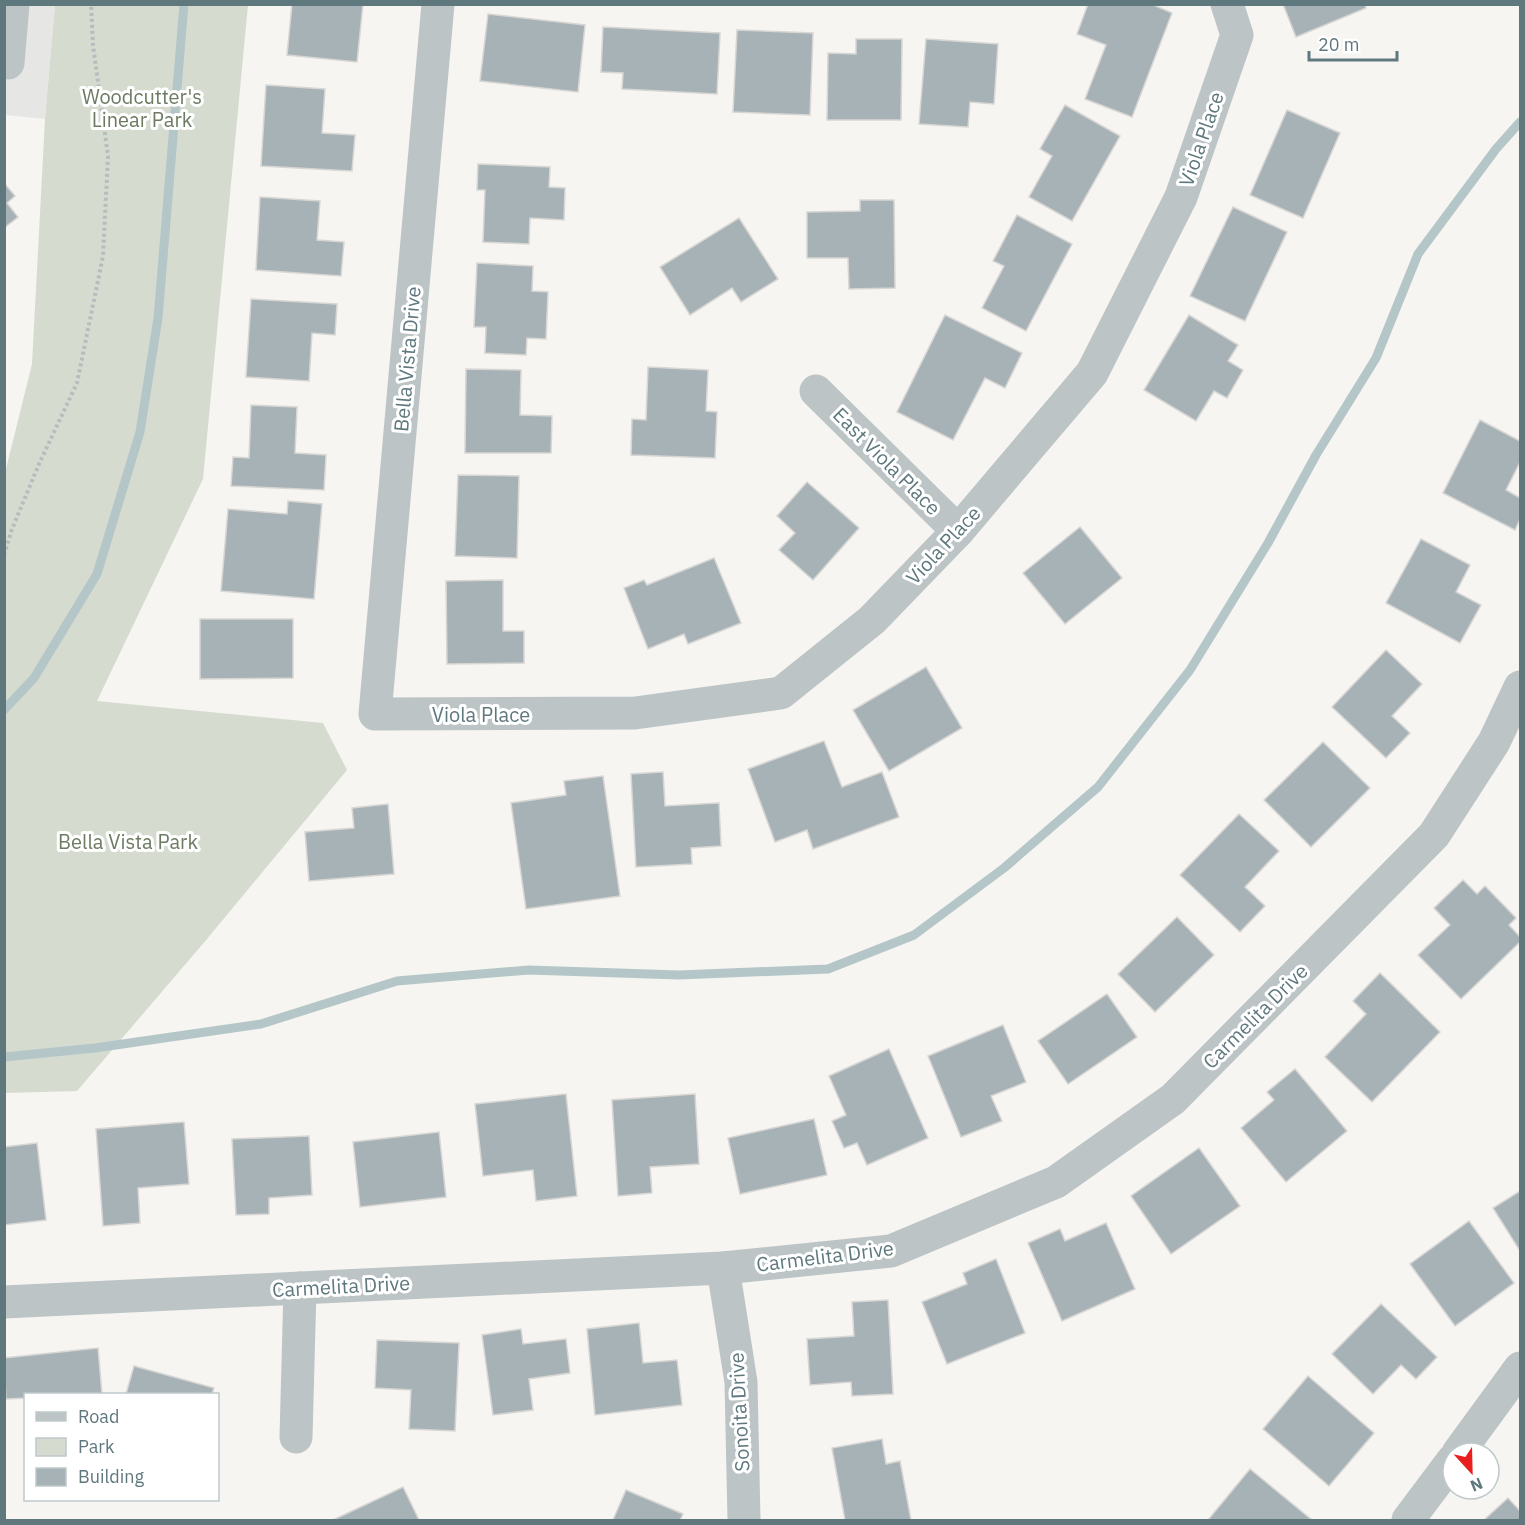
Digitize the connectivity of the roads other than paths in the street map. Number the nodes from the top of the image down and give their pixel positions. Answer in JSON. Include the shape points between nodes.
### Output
{"nodes":[{"id":1,"x":13,"y":4,"type":"edge"},
{"id":2,"x":438,"y":4,"type":"edge"},
{"id":3,"x":1227,"y":4,"type":"edge"},
{"id":4,"x":4,"y":62,"type":"edge"},
{"id":5,"x":816,"y":391,"type":"dead end"},
{"id":6,"x":958,"y":531,"type":"junction"},
{"id":7,"x":1521,"y":687,"type":"edge"},
{"id":8,"x":375,"y":714,"type":"joint"},
{"id":9,"x":723,"y":1268,"type":"junction"},
{"id":10,"x":300,"y":1288,"type":"junction"},
{"id":11,"x":4,"y":1302,"type":"edge"},
{"id":12,"x":1521,"y":1368,"type":"edge"},
{"id":13,"x":296,"y":1437,"type":"dead end"},
{"id":14,"x":1467,"y":1441,"type":"edge"},
{"id":15,"x":1441,"y":1476,"type":"edge"},
{"id":16,"x":744,"y":1521,"type":"edge"},
{"id":17,"x":1408,"y":1521,"type":"edge"}],
"edges":[{"from":1,"to":4,"type":"street","via":[[8,63]]},
{"from":2,"to":8,"type":"street","name":"Bella Vista Drive"},
{"from":3,"to":6,"type":"street","name":"Viola Place","via":[[1237,35],[1180,197],[1092,373]]},
{"from":5,"to":6,"type":"street","name":"East Viola Place"},
{"from":6,"to":8,"type":"street","name":"Viola Place","via":[[872,620],[781,693],[635,713]]},
{"from":7,"to":9,"type":"street","name":"Carmelita Drive","via":[[1494,742],[1434,834],[1173,1099],[1056,1182],[891,1251]]},
{"from":9,"to":10,"type":"street","name":"Carmelita Drive"},
{"from":9,"to":16,"type":"street","name":"Sonoita Drive","via":[[741,1382]]},
{"from":10,"to":11,"type":"street","name":"Carmelita Drive"},
{"from":10,"to":13,"type":"street"},
{"from":12,"to":14,"type":"street"},
{"from":15,"to":17,"type":"street"}]}
